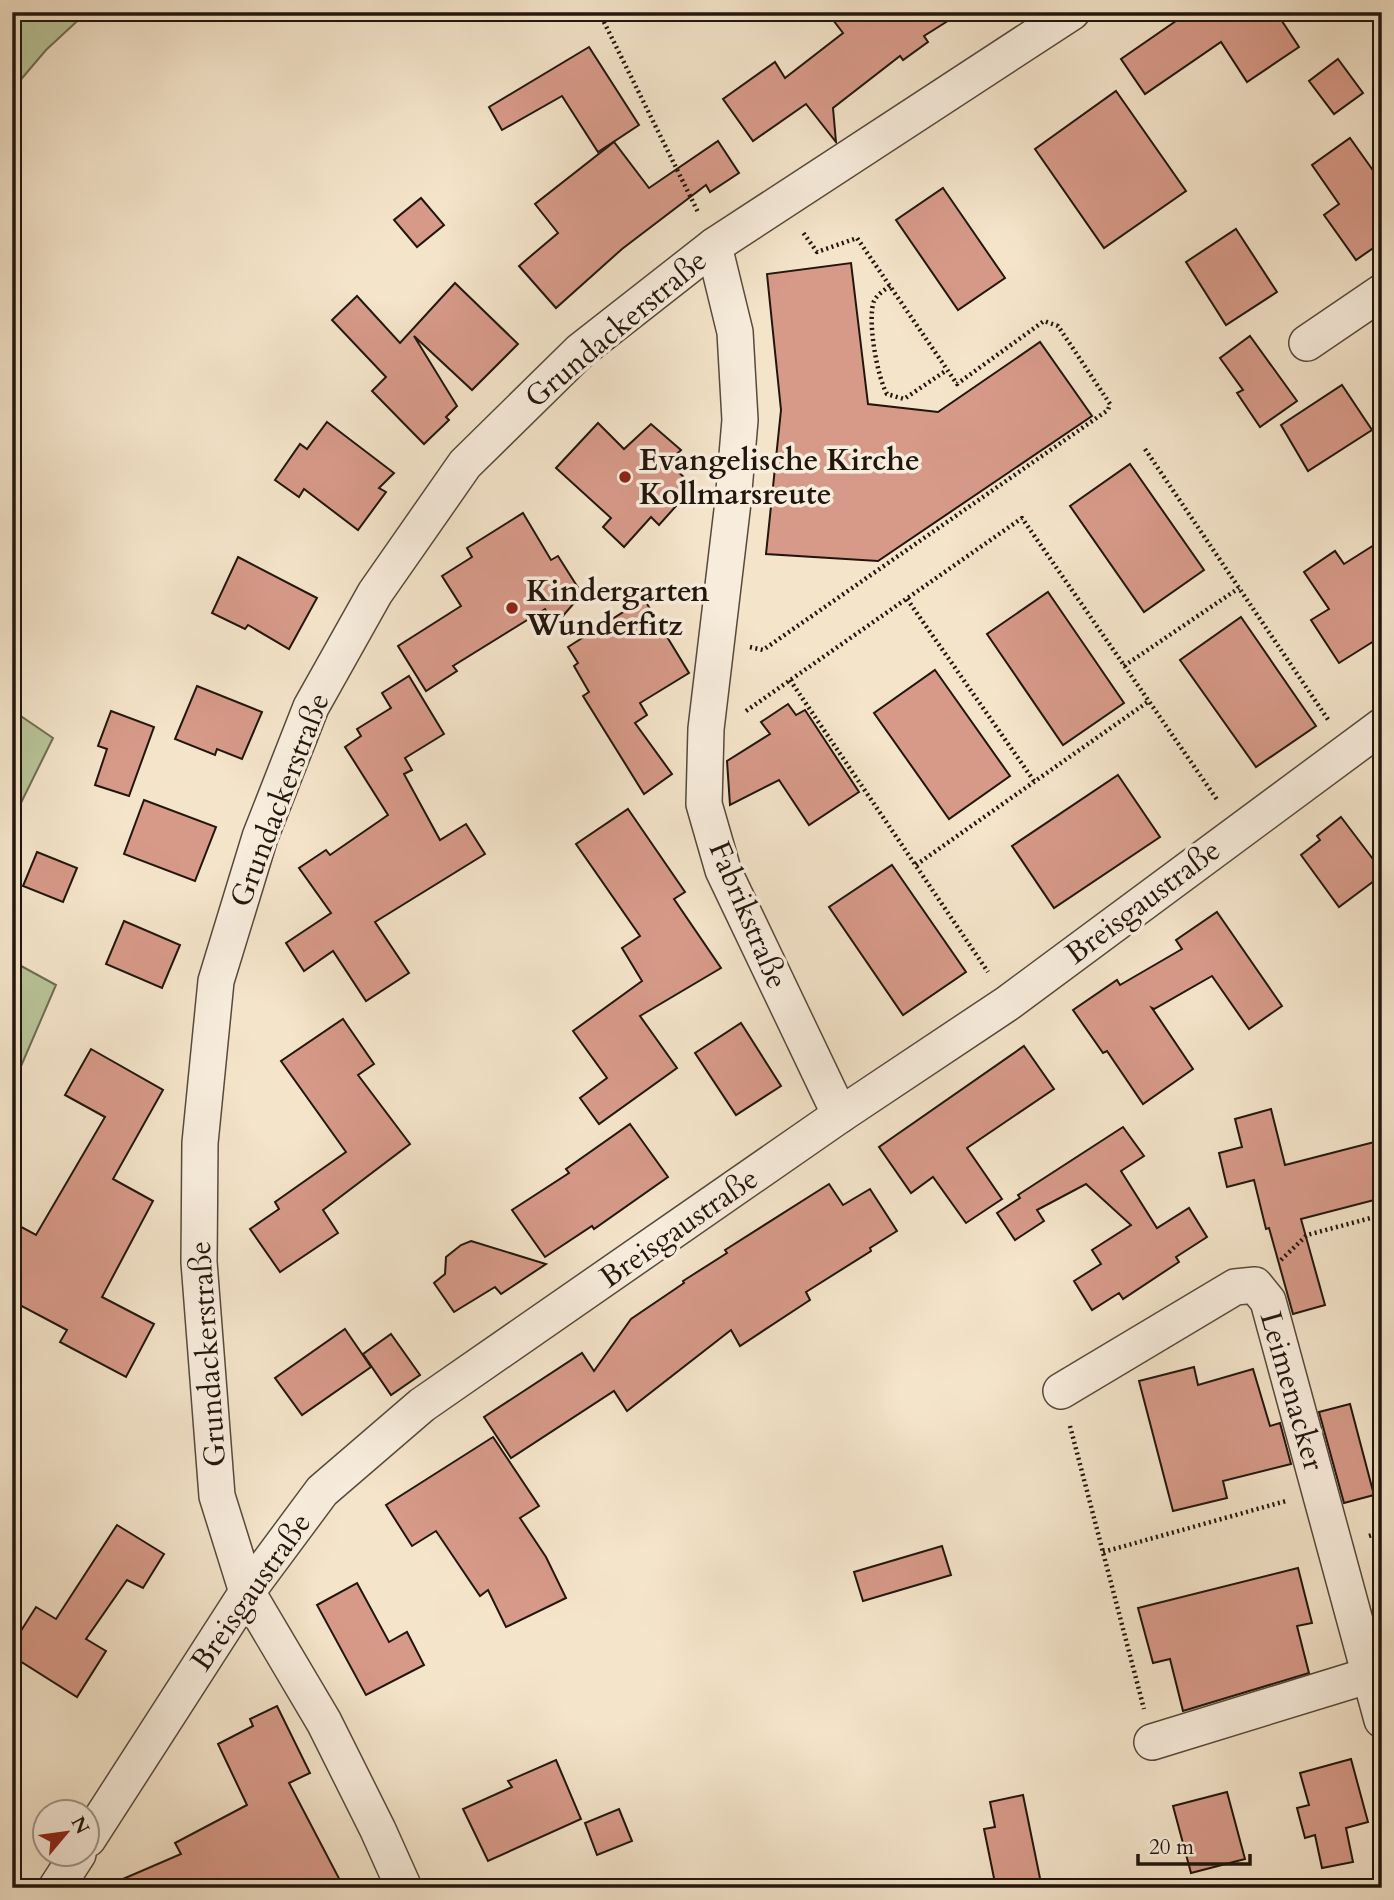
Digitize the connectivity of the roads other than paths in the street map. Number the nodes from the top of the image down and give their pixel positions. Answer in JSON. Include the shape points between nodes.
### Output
{"nodes":[{"id":1,"x":1072,"y":12,"type":"edge"},
{"id":2,"x":714,"y":246,"type":"junction"},
{"id":3,"x":1382,"y":292,"type":"edge"},
{"id":4,"x":1307,"y":343,"type":"dead end"},
{"id":5,"x":1382,"y":726,"type":"edge"},
{"id":6,"x":840,"y":1115,"type":"junction"},
{"id":7,"x":1061,"y":1391,"type":"road end"},
{"id":8,"x":247,"y":1592,"type":"junction"},
{"id":9,"x":1370,"y":1675,"type":"junction"},
{"id":10,"x":1382,"y":1720,"type":"edge"},
{"id":11,"x":1152,"y":1742,"type":"road end"},
{"id":12,"x":102,"y":1817,"type":"edge"},
{"id":13,"x":69,"y":1868,"type":"edge"},
{"id":14,"x":56,"y":1888,"type":"edge"},
{"id":15,"x":404,"y":1888,"type":"edge"}],
"edges":[{"from":1,"to":2,"type":"street","name":"Grundackerstraße"},
{"from":2,"to":6,"type":"street","name":"Fabrikstraße","via":[[735,332],[740,420],[706,739],[704,804],[723,870]]},
{"from":2,"to":8,"type":"street","name":"Grundackerstraße","via":[[580,351],[465,464],[375,593],[311,707],[260,836],[216,981],[200,1143],[199,1262],[217,1496]]},
{"from":3,"to":4,"type":"street"},
{"from":5,"to":6,"type":"street","name":"Breisgaustraße","via":[[1008,1003]]},
{"from":6,"to":8,"type":"street","name":"Breisgaustraße","via":[[422,1405],[322,1491]]},
{"from":7,"to":9,"type":"street","name":"Leimenacker","via":[[1235,1287],[1255,1285],[1268,1301]]},
{"from":8,"to":12,"type":"street","name":"Breisgaustraße"},
{"from":8,"to":15,"type":"street","name":"Grundackerstraße","via":[[324,1722]]},
{"from":9,"to":10,"type":"street","name":"Leimenacker"},
{"from":9,"to":11,"type":"street"},
{"from":13,"to":14,"type":"street"}]}
